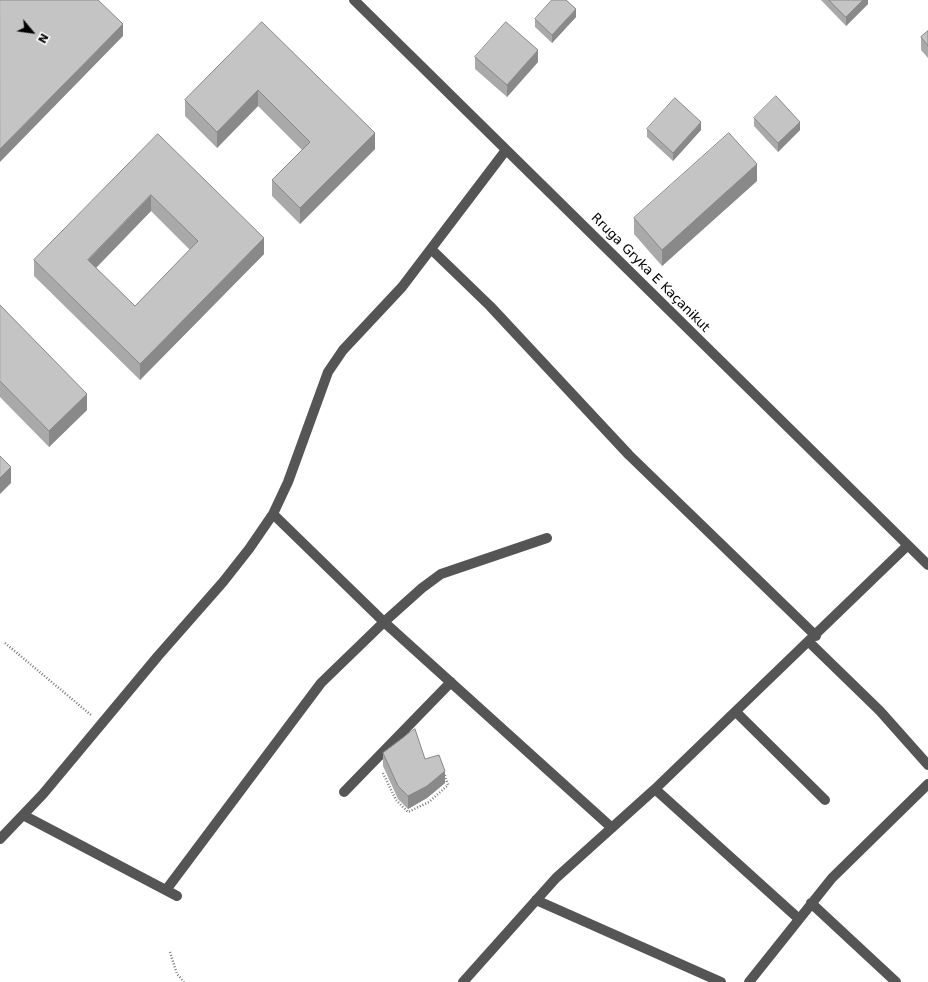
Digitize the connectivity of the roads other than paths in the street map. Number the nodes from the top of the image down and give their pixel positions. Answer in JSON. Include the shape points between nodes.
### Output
{"nodes":[{"id":1,"x":354,"y":0,"type":"edge"},
{"id":2,"x":506,"y":150,"type":"junction"},
{"id":3,"x":431,"y":249,"type":"junction"},
{"id":4,"x":273,"y":514,"type":"junction"},
{"id":5,"x":548,"y":538,"type":"dead end"},
{"id":6,"x":907,"y":546,"type":"junction"},
{"id":7,"x":928,"y":565,"type":"edge"},
{"id":8,"x":384,"y":622,"type":"junction"},
{"id":9,"x":812,"y":639,"type":"junction"},
{"id":10,"x":451,"y":682,"type":"junction"},
{"id":11,"x":736,"y":712,"type":"junction"},
{"id":12,"x":928,"y":765,"type":"edge"},
{"id":13,"x":928,"y":784,"type":"edge"},
{"id":14,"x":655,"y":789,"type":"junction"},
{"id":15,"x":344,"y":792,"type":"dead end"},
{"id":16,"x":825,"y":800,"type":"dead end"},
{"id":17,"x":23,"y":815,"type":"junction"},
{"id":18,"x":612,"y":828,"type":"junction"},
{"id":19,"x":0,"y":839,"type":"edge"},
{"id":20,"x":166,"y":890,"type":"junction"},
{"id":21,"x":177,"y":896,"type":"dead end"},
{"id":22,"x":536,"y":900,"type":"junction"},
{"id":23,"x":811,"y":903,"type":"junction"},
{"id":24,"x":798,"y":919,"type":"junction"},
{"id":25,"x":463,"y":982,"type":"edge"},
{"id":26,"x":722,"y":982,"type":"edge"},
{"id":27,"x":749,"y":982,"type":"edge"},
{"id":28,"x":896,"y":982,"type":"edge"}],
"edges":[{"from":1,"to":2,"type":"street","name":"Rruga Gryka E Kaçanikut"},
{"from":2,"to":3,"type":"street"},
{"from":2,"to":6,"type":"street","name":"Rruga Gryka E Kaçanikut"},
{"from":3,"to":4,"type":"street","via":[[402,287],[343,350],[328,372]]},
{"from":3,"to":9,"type":"street","via":[[490,306],[629,455]]},
{"from":4,"to":8,"type":"street"},
{"from":4,"to":17,"type":"street","via":[[223,582]]},
{"from":5,"to":8,"type":"street","via":[[441,574]]},
{"from":6,"to":7,"type":"street","name":"Rruga Gryka E Kaçanikut"},
{"from":6,"to":9,"type":"street"},
{"from":8,"to":10,"type":"street"},
{"from":8,"to":20,"type":"street","via":[[321,683]]},
{"from":9,"to":11,"type":"street"},
{"from":9,"to":12,"type":"street"},
{"from":10,"to":15,"type":"street"},
{"from":10,"to":18,"type":"street"},
{"from":11,"to":14,"type":"street"},
{"from":11,"to":16,"type":"street"},
{"from":13,"to":23,"type":"street","via":[[832,878]]},
{"from":14,"to":18,"type":"street"},
{"from":14,"to":24,"type":"street"},
{"from":17,"to":19,"type":"street"},
{"from":17,"to":20,"type":"street"},
{"from":18,"to":22,"type":"street","via":[[556,878]]},
{"from":20,"to":21,"type":"street"},
{"from":22,"to":25,"type":"street"},
{"from":22,"to":26,"type":"street"},
{"from":23,"to":24,"type":"street"},
{"from":23,"to":28,"type":"street"},
{"from":24,"to":27,"type":"street"}]}
